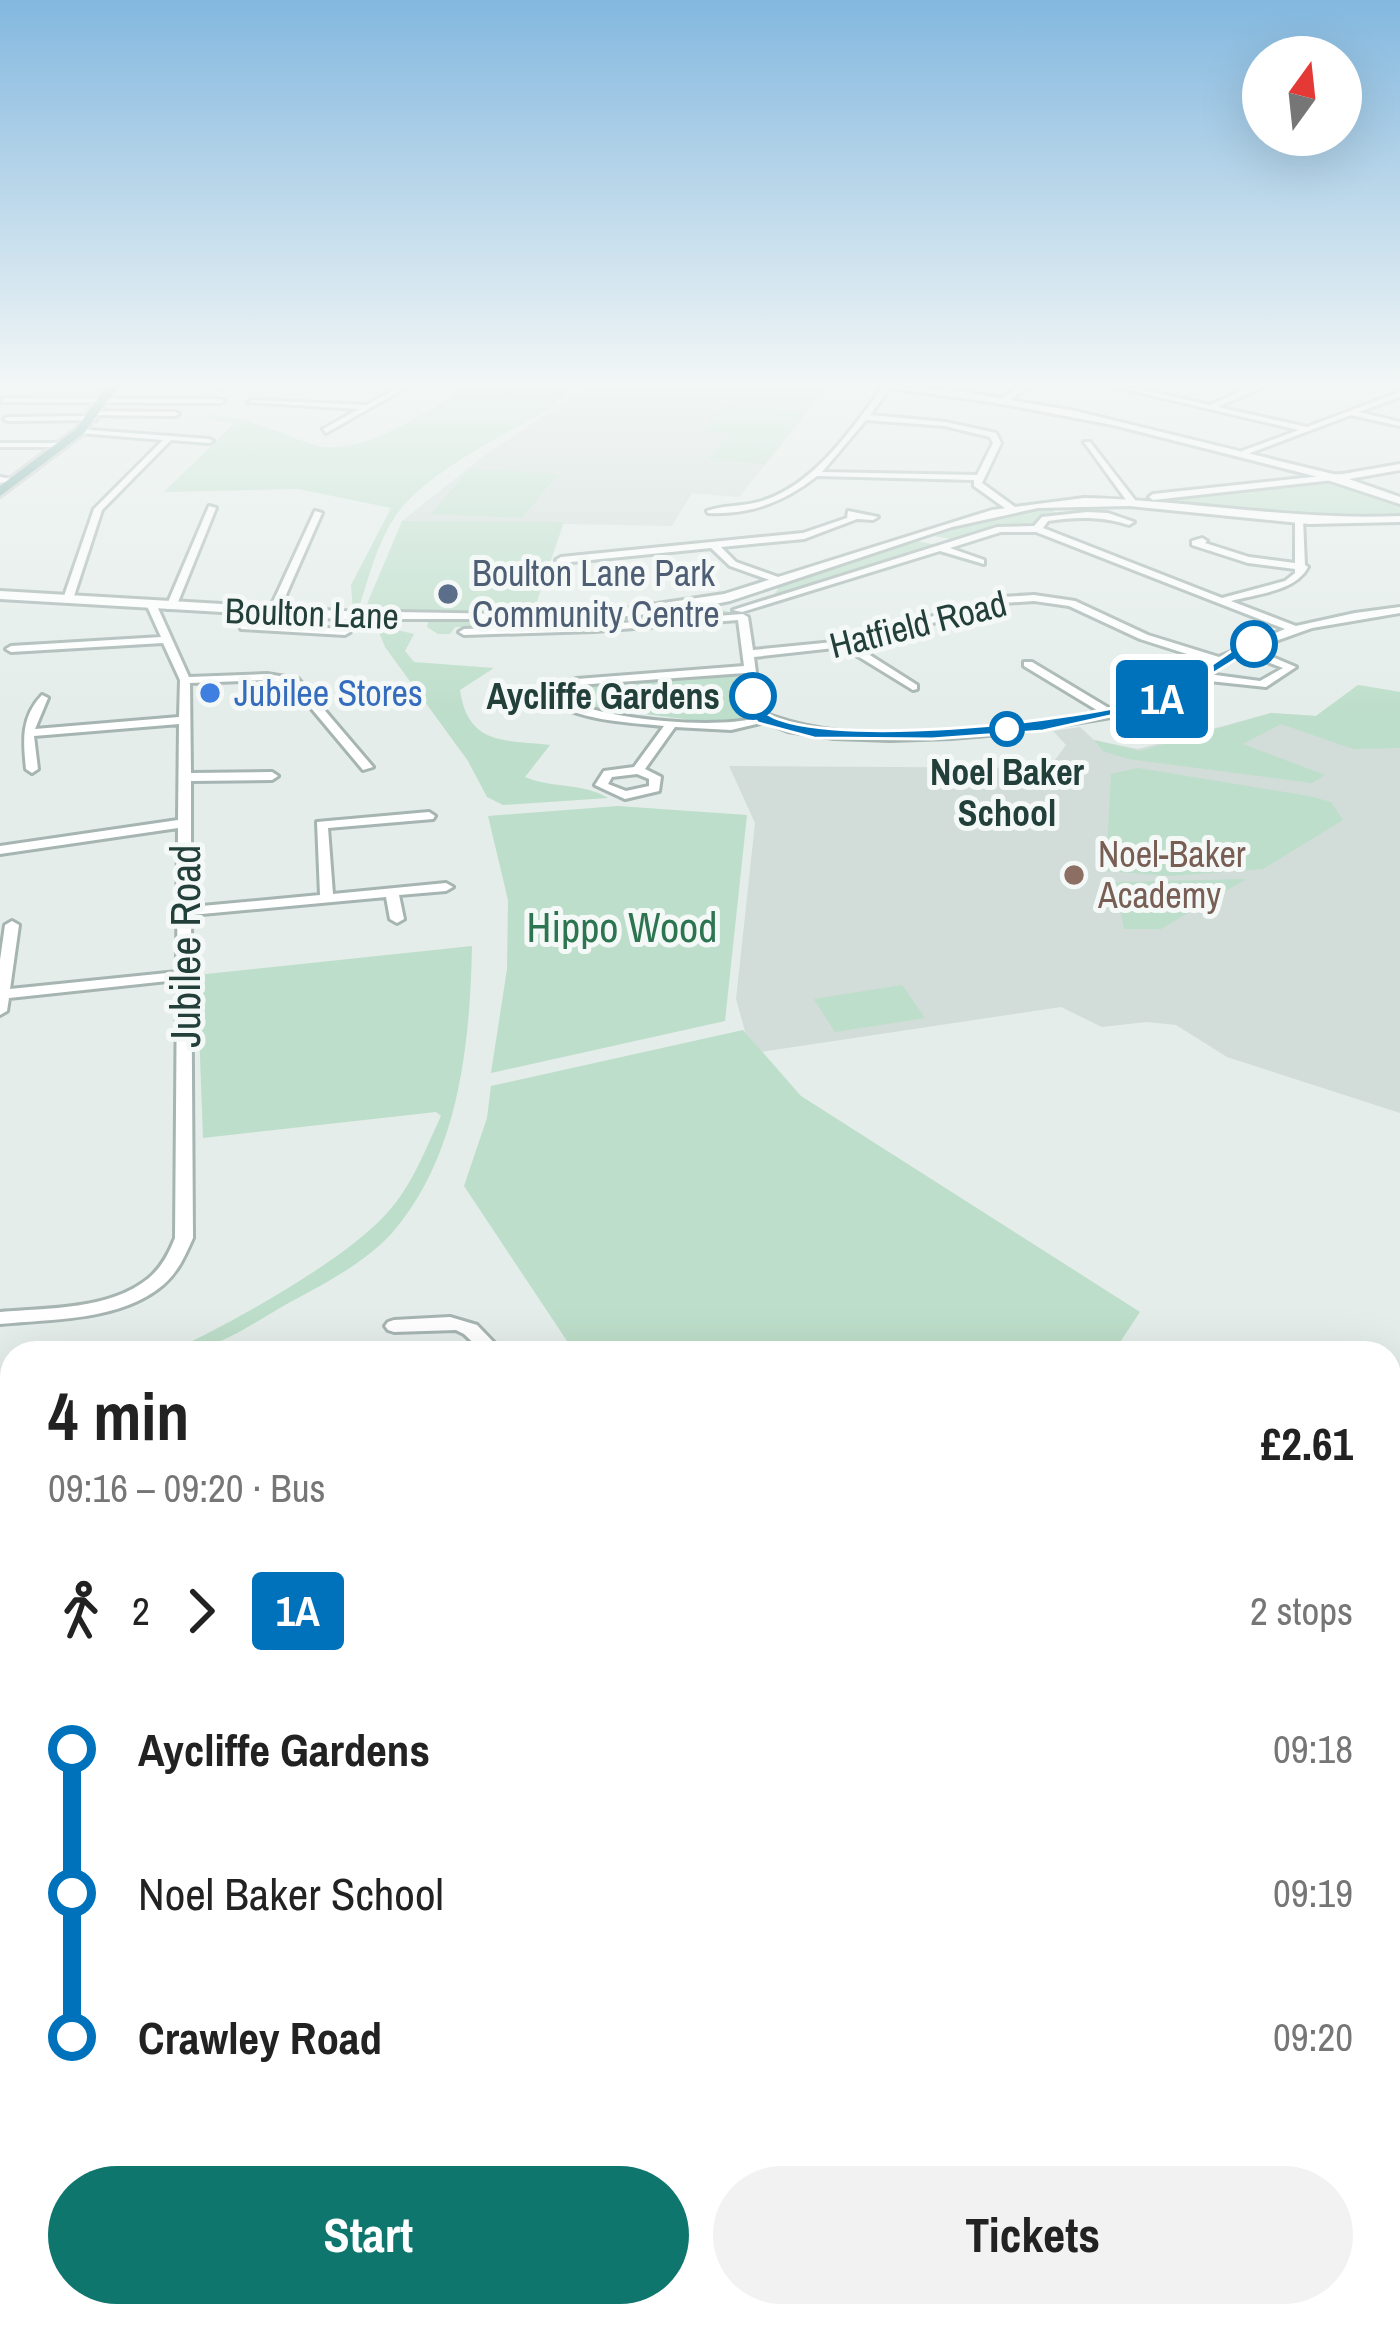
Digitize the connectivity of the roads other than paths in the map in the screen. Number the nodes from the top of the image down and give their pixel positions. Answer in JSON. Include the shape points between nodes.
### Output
{"nodes":[{"id":1,"x":112,"y":495,"type":"edge"},
{"id":2,"x":777,"y":495,"type":"edge"},
{"id":3,"x":992,"y":495,"type":"edge"},
{"id":4,"x":1117,"y":495,"type":"edge"},
{"id":5,"x":1176,"y":495,"type":"edge"},
{"id":6,"x":1153,"y":497,"type":"dead end"},
{"id":7,"x":1052,"y":504,"type":"junction"},
{"id":8,"x":212,"y":508,"type":"dead end"},
{"id":9,"x":1012,"y":509,"type":"junction"},
{"id":10,"x":711,"y":511,"type":"dead end"},
{"id":11,"x":318,"y":513,"type":"dead end"},
{"id":12,"x":1128,"y":514,"type":"junction"},
{"id":13,"x":1068,"y":516,"type":"junction"},
{"id":14,"x":873,"y":517,"type":"dead end"},
{"id":15,"x":1400,"y":519,"type":"edge"},
{"id":16,"x":1300,"y":520,"type":"junction"},
{"id":17,"x":1037,"y":529,"type":"junction"},
{"id":18,"x":920,"y":535,"type":"junction"},
{"id":19,"x":1202,"y":541,"type":"dead end"},
{"id":20,"x":714,"y":546,"type":"junction"},
{"id":21,"x":945,"y":546,"type":"junction"},
{"id":22,"x":994,"y":556,"type":"dead end"},
{"id":23,"x":561,"y":560,"type":"dead end"},
{"id":24,"x":1303,"y":567,"type":"junction"},
{"id":25,"x":773,"y":582,"type":"junction"},
{"id":26,"x":0,"y":595,"type":"edge"},
{"id":27,"x":68,"y":599,"type":"junction"},
{"id":28,"x":717,"y":599,"type":"junction"},
{"id":29,"x":1223,"y":601,"type":"junction"},
{"id":30,"x":766,"y":604,"type":"junction"},
{"id":31,"x":152,"y":606,"type":"junction"},
{"id":32,"x":171,"y":607,"type":"junction"},
{"id":33,"x":1400,"y":610,"type":"edge"},
{"id":34,"x":255,"y":612,"type":"junction"},
{"id":35,"x":273,"y":613,"type":"junction"},
{"id":36,"x":740,"y":613,"type":"junction"},
{"id":37,"x":1296,"y":630,"type":"junction"},
{"id":38,"x":345,"y":632,"type":"dead end"},
{"id":39,"x":464,"y":632,"type":"dead end"},
{"id":40,"x":168,"y":640,"type":"junction"},
{"id":41,"x":845,"y":644,"type":"junction"},
{"id":42,"x":11,"y":649,"type":"dead end"},
{"id":43,"x":1244,"y":649,"type":"junction"},
{"id":44,"x":748,"y":654,"type":"junction"},
{"id":45,"x":1220,"y":661,"type":"junction"},
{"id":46,"x":1010,"y":664,"type":"dead end"},
{"id":47,"x":750,"y":669,"type":"junction"},
{"id":48,"x":1202,"y":677,"type":"junction"},
{"id":49,"x":184,"y":680,"type":"junction"},
{"id":50,"x":913,"y":687,"type":"dead end"},
{"id":51,"x":42,"y":698,"type":"dead end"},
{"id":52,"x":1111,"y":714,"type":"junction"},
{"id":53,"x":763,"y":719,"type":"junction"},
{"id":54,"x":183,"y":720,"type":"junction"},
{"id":55,"x":674,"y":722,"type":"junction"},
{"id":56,"x":28,"y":734,"type":"junction"},
{"id":57,"x":368,"y":767,"type":"dead end"},
{"id":58,"x":32,"y":769,"type":"dead end"},
{"id":59,"x":638,"y":770,"type":"dead end"},
{"id":60,"x":272,"y":776,"type":"dead end"},
{"id":61,"x":184,"y":777,"type":"junction"},
{"id":62,"x":397,"y":802,"type":"dead end"},
{"id":63,"x":430,"y":816,"type":"dead end"},
{"id":64,"x":399,"y":819,"type":"junction"},
{"id":65,"x":184,"y":823,"type":"junction"},
{"id":66,"x":0,"y":850,"type":"edge"},
{"id":67,"x":446,"y":887,"type":"dead end"},
{"id":68,"x":392,"y":892,"type":"junction"},
{"id":69,"x":327,"y":898,"type":"junction"},
{"id":70,"x":185,"y":912,"type":"junction"},
{"id":71,"x":397,"y":920,"type":"dead end"},
{"id":72,"x":12,"y":925,"type":"dead end"},
{"id":73,"x":184,"y":975,"type":"junction"},
{"id":74,"x":2,"y":1003,"type":"edge"},
{"id":75,"x":0,"y":1318,"type":"edge"},
{"id":76,"x":394,"y":1326,"type":"dead end"},
{"id":77,"x":488,"y":1341,"type":"edge"}],
"edges":[{"from":1,"to":27,"type":"street","via":[[98,508]]},
{"from":2,"to":10,"type":"street","via":[[748,508]]},
{"from":3,"to":9,"type":"street"},
{"from":4,"to":12,"type":"street"},
{"from":5,"to":6,"type":"street"},
{"from":7,"to":9,"type":"street","name":"Boulton Lane"},
{"from":7,"to":12,"type":"street","name":"Boulton Lane"},
{"from":7,"to":13,"type":"street"},
{"from":8,"to":32,"type":"street"},
{"from":9,"to":18,"type":"street","name":"Boulton Lane"},
{"from":11,"to":35,"type":"street"},
{"from":12,"to":13,"type":"street","name":"Boulton Lane"},
{"from":12,"to":16,"type":"street","name":"Boulton Lane"},
{"from":13,"to":17,"type":"street","name":"Boulton Lane","via":[[1045,519]]},
{"from":14,"to":20,"type":"street","via":[[851,514],[842,526],[813,535]]},
{"from":15,"to":16,"type":"street","name":"Boulton Lane"},
{"from":16,"to":24,"type":"street"},
{"from":17,"to":21,"type":"street","name":"Boulton Lane","via":[[1000,529]]},
{"from":17,"to":29,"type":"street"},
{"from":18,"to":21,"type":"street"},
{"from":18,"to":25,"type":"street","name":"Boulton Lane"},
{"from":19,"to":24,"type":"street","via":[[1195,543]]},
{"from":20,"to":23,"type":"street"},
{"from":20,"to":25,"type":"street"},
{"from":21,"to":22,"type":"street","via":[[980,561]]},
{"from":21,"to":30,"type":"street","name":"Boulton Lane"},
{"from":24,"to":29,"type":"street","via":[[1291,582]]},
{"from":25,"to":28,"type":"street","name":"Boulton Lane"},
{"from":25,"to":30,"type":"street"},
{"from":26,"to":27,"type":"street","name":"Boulton Lane"},
{"from":27,"to":31,"type":"street","name":"Boulton Lane"},
{"from":28,"to":35,"type":"street","name":"Boulton Lane","via":[[549,617]]},
{"from":28,"to":36,"type":"street"},
{"from":29,"to":37,"type":"street"},
{"from":30,"to":36,"type":"street","name":"Boulton Lane"},
{"from":31,"to":32,"type":"street","name":"Boulton Lane"},
{"from":31,"to":40,"type":"street","name":"Jubilee Road"},
{"from":32,"to":34,"type":"street","name":"Boulton Lane"},
{"from":33,"to":37,"type":"street"},
{"from":34,"to":35,"type":"street","name":"Boulton Lane"},
{"from":34,"to":38,"type":"street","via":[[245,627]]},
{"from":36,"to":39,"type":"street","name":"Boulton Lane"},
{"from":36,"to":44,"type":"street"},
{"from":37,"to":43,"type":"street"},
{"from":40,"to":42,"type":"street"},
{"from":40,"to":49,"type":"street","name":"Jubilee Road"},
{"from":41,"to":44,"type":"street","name":"Hatfield Road"},
{"from":41,"to":45,"type":"street","name":"Hatfield Road","via":[[1003,600],[1046,598]]},
{"from":41,"to":50,"type":"street"},
{"from":43,"to":45,"type":"street"},
{"from":43,"to":48,"type":"street","via":[[1291,667],[1262,685]]},
{"from":44,"to":47,"type":"street"},
{"from":45,"to":48,"type":"street"},
{"from":46,"to":52,"type":"street","via":[[1034,660]]},
{"from":47,"to":53,"type":"street","via":[[754,711]]},
{"from":47,"to":55,"type":"street","via":[[577,682],[550,694],[570,708]]},
{"from":48,"to":52,"type":"street","via":[[1159,701]]},
{"from":49,"to":54,"type":"street","name":"Jubilee Road"},
{"from":49,"to":57,"type":"street","via":[[294,681]]},
{"from":51,"to":56,"type":"street"},
{"from":52,"to":53,"type":"street","via":[[896,735],[803,732]]},
{"from":53,"to":55,"type":"street","via":[[728,727]]},
{"from":54,"to":56,"type":"street"},
{"from":54,"to":61,"type":"street","name":"Jubilee Road"},
{"from":55,"to":59,"type":"street"},
{"from":56,"to":58,"type":"street"},
{"from":60,"to":61,"type":"street"},
{"from":61,"to":65,"type":"street","name":"Jubilee Road"},
{"from":62,"to":64,"type":"street"},
{"from":63,"to":64,"type":"street"},
{"from":64,"to":69,"type":"street","via":[[321,825]]},
{"from":65,"to":66,"type":"street"},
{"from":65,"to":70,"type":"street","name":"Jubilee Road"},
{"from":67,"to":68,"type":"street"},
{"from":68,"to":69,"type":"street"},
{"from":68,"to":71,"type":"street"},
{"from":69,"to":70,"type":"street"},
{"from":70,"to":73,"type":"street","name":"Jubilee Road"},
{"from":72,"to":74,"type":"street"},
{"from":73,"to":74,"type":"street"},
{"from":73,"to":75,"type":"street","name":"Jubilee Road","via":[[186,1230],[179,1258],[156,1284],[101,1305]]},
{"from":76,"to":77,"type":"street","via":[[419,1327],[453,1313]]}]}
